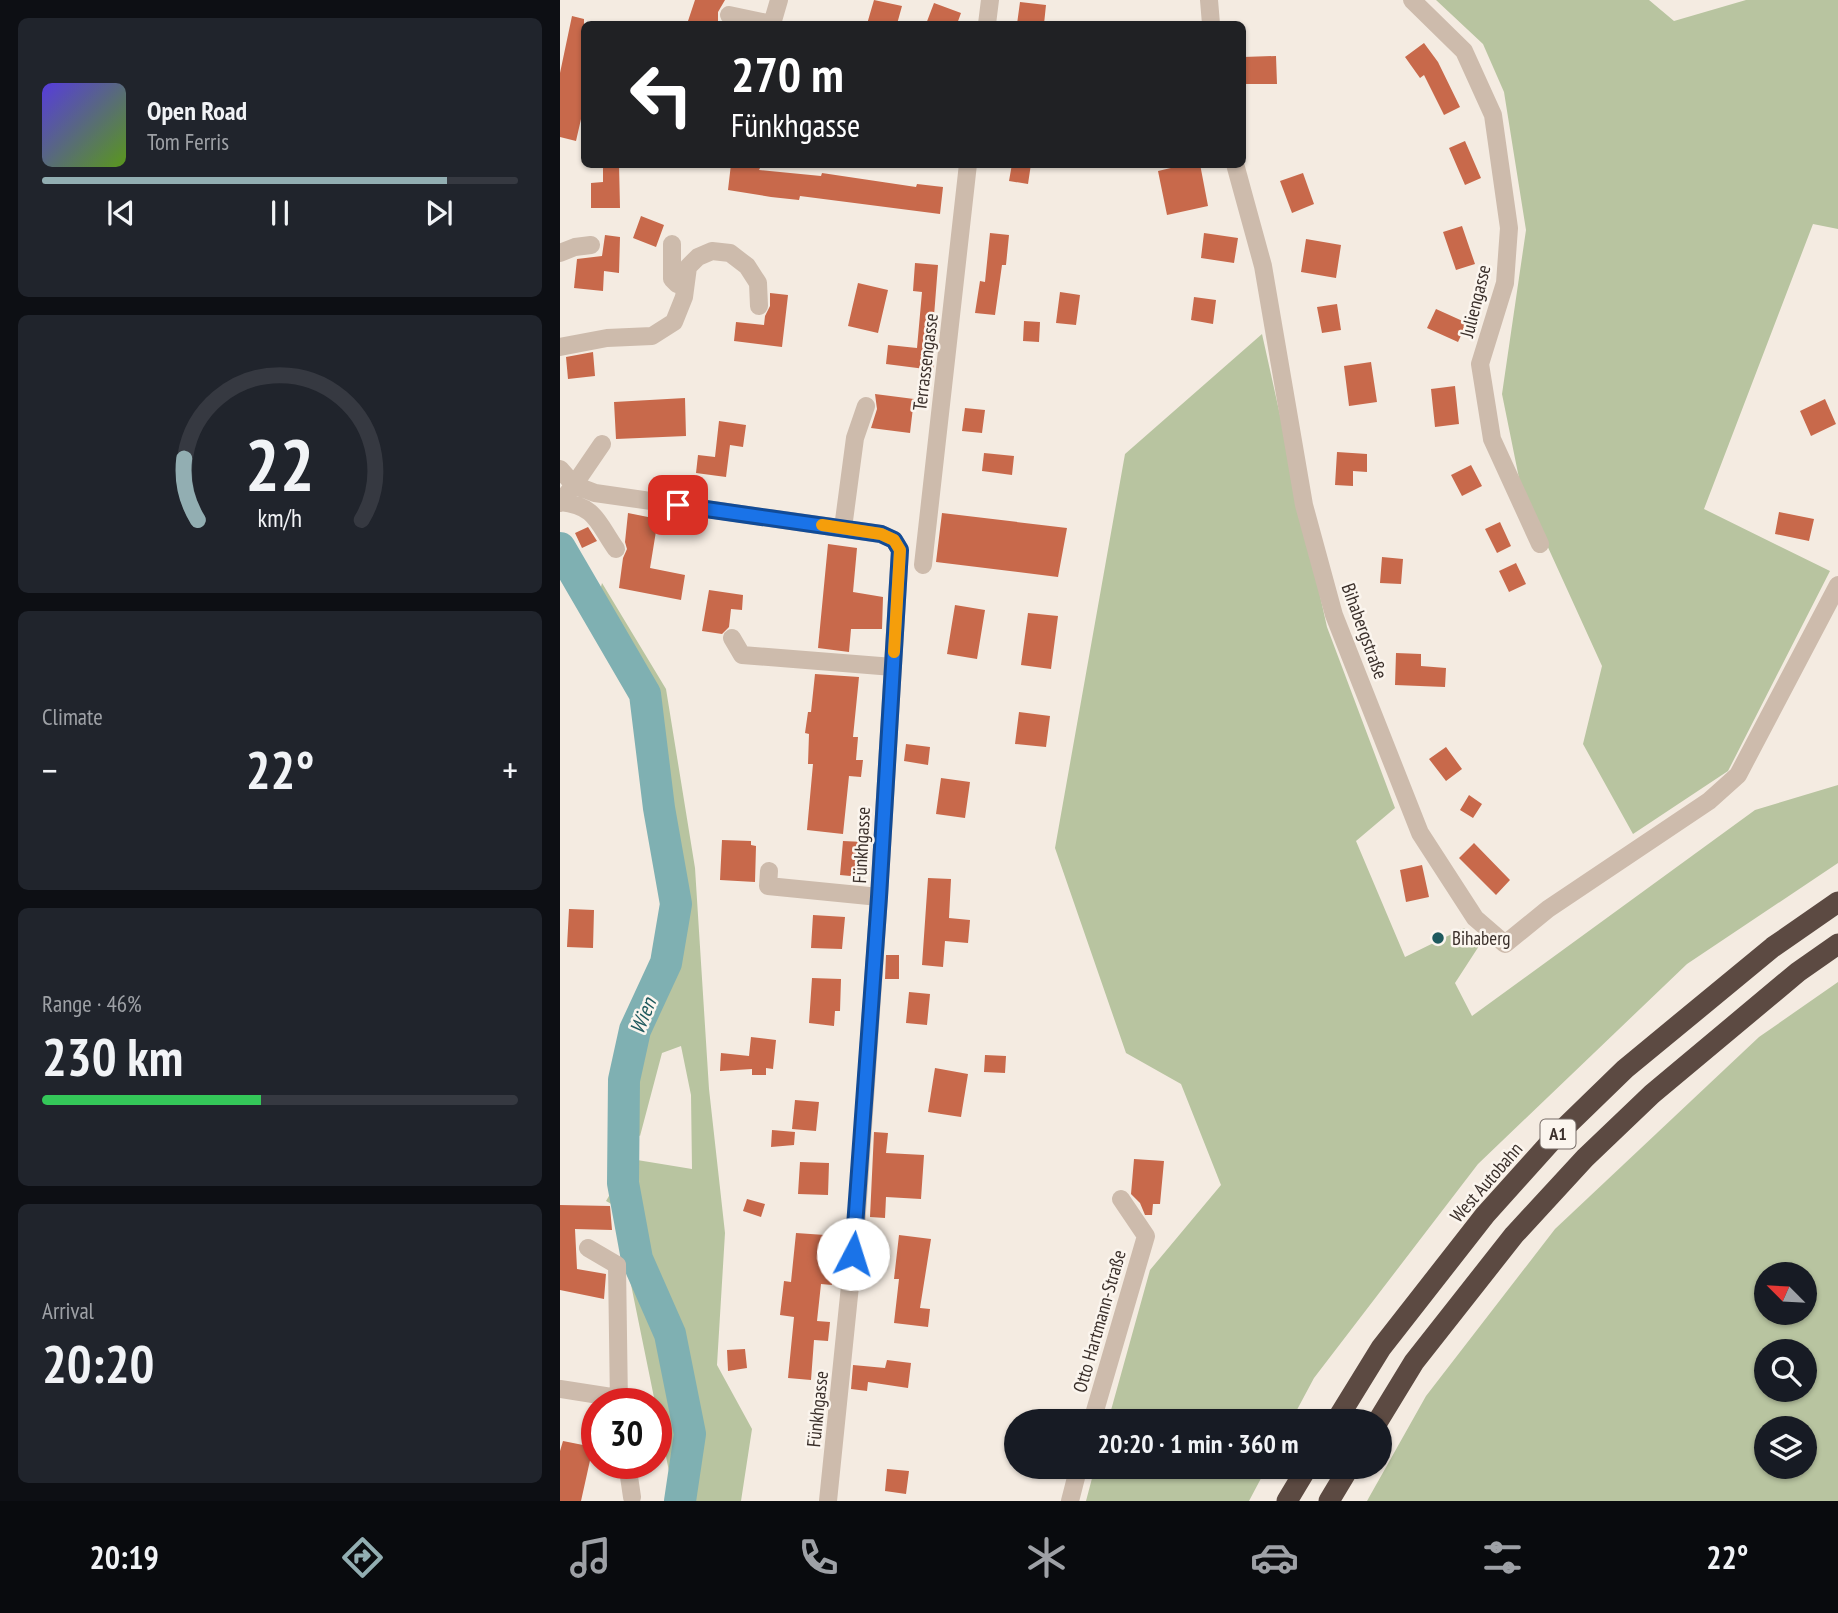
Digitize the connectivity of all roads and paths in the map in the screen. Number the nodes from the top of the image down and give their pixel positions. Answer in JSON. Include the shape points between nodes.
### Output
{"nodes":[{"id":1,"x":779,"y":0,"type":"edge"},
{"id":2,"x":990,"y":0,"type":"edge"},
{"id":3,"x":1209,"y":0,"type":"edge"},
{"id":4,"x":1412,"y":0,"type":"edge"},
{"id":5,"x":729,"y":15,"type":"dead end"},
{"id":6,"x":758,"y":21,"type":"edge"},
{"id":7,"x":773,"y":21,"type":"edge"},
{"id":8,"x":987,"y":21,"type":"edge"},
{"id":9,"x":1212,"y":21,"type":"edge"},
{"id":10,"x":968,"y":168,"type":"edge"},
{"id":11,"x":1236,"y":168,"type":"edge"},
{"id":12,"x":672,"y":244,"type":"dead end"},
{"id":13,"x":591,"y":245,"type":"dead end"},
{"id":14,"x":560,"y":253,"type":"edge"},
{"id":15,"x":685,"y":286,"type":"junction"},
{"id":16,"x":760,"y":306,"type":"dead end"},
{"id":17,"x":560,"y":347,"type":"edge"},
{"id":18,"x":866,"y":405,"type":"dead end"},
{"id":19,"x":602,"y":444,"type":"dead end"},
{"id":20,"x":560,"y":469,"type":"edge"},
{"id":21,"x":575,"y":485,"type":"junction"},
{"id":22,"x":560,"y":503,"type":"edge"},
{"id":23,"x":843,"y":528,"type":"junction"},
{"id":24,"x":1540,"y":544,"type":"dead end"},
{"id":25,"x":616,"y":549,"type":"dead end"},
{"id":26,"x":923,"y":565,"type":"dead end"},
{"id":27,"x":1838,"y":584,"type":"edge"},
{"id":28,"x":732,"y":638,"type":"dead end"},
{"id":29,"x":893,"y":667,"type":"junction"},
{"id":30,"x":769,"y":871,"type":"dead end"},
{"id":31,"x":879,"y":897,"type":"junction"},
{"id":32,"x":1838,"y":902,"type":"edge"},
{"id":33,"x":1838,"y":944,"type":"edge"},
{"id":34,"x":1121,"y":1199,"type":"dead end"},
{"id":35,"x":588,"y":1248,"type":"dead end"},
{"id":36,"x":619,"y":1388,"type":"edge"},
{"id":37,"x":560,"y":1389,"type":"edge"},
{"id":38,"x":581,"y":1393,"type":"edge"},
{"id":39,"x":1096,"y":1409,"type":"edge"},
{"id":40,"x":1344,"y":1409,"type":"edge"},
{"id":41,"x":1385,"y":1409,"type":"edge"},
{"id":42,"x":629,"y":1479,"type":"edge"},
{"id":43,"x":1076,"y":1479,"type":"edge"},
{"id":44,"x":1300,"y":1479,"type":"edge"},
{"id":45,"x":1342,"y":1479,"type":"edge"},
{"id":46,"x":632,"y":1497,"type":"dead end"},
{"id":47,"x":828,"y":1501,"type":"edge"},
{"id":48,"x":1070,"y":1501,"type":"edge"},
{"id":49,"x":1287,"y":1501,"type":"edge"},
{"id":50,"x":1329,"y":1501,"type":"edge"}],
"edges":[{"from":1,"to":7,"type":"street"},
{"from":2,"to":8,"type":"street"},
{"from":3,"to":9,"type":"street"},
{"from":4,"to":24,"type":"street","name":"Juliengasse","via":[[1464,51],[1493,115],[1509,228],[1505,283],[1480,364],[1492,439]]},
{"from":5,"to":6,"type":"street"},
{"from":10,"to":26,"type":"street","name":"Terrassengasse"},
{"from":11,"to":27,"type":"street","name":"Bihabergstraße","via":[[1263,266],[1304,505],[1334,615],[1420,833],[1475,918],[1505,944],[1548,909],[1709,801],[1738,775]]},
{"from":12,"to":15,"type":"street","via":[[672,279]]},
{"from":13,"to":14,"type":"street"},
{"from":15,"to":16,"type":"street","via":[[688,267],[698,257],[712,251],[730,253],[747,266],[758,283]]},
{"from":15,"to":17,"type":"street","via":[[674,322],[652,336]]},
{"from":18,"to":23,"type":"street","via":[[855,438]]},
{"from":19,"to":21,"type":"street"},
{"from":20,"to":21,"type":"street"},
{"from":21,"to":22,"type":"street"},
{"from":21,"to":23,"type":"street","name":"Fünkhgasse","via":[[595,493]]},
{"from":22,"to":25,"type":"street","via":[[588,509]]},
{"from":23,"to":29,"type":"street","name":"Fünkhgasse","via":[[881,534],[894,540],[900,550]]},
{"from":28,"to":29,"type":"street","via":[[741,655]]},
{"from":29,"to":31,"type":"street","name":"Fünkhgasse"},
{"from":30,"to":31,"type":"street","via":[[768,886]]},
{"from":31,"to":47,"type":"street","name":"Fünkhgasse","via":[[856,1227]]},
{"from":32,"to":40,"type":"highway","name":"West Autobahn","number":"A1","via":[[1773,947],[1625,1069],[1556,1136],[1485,1215],[1381,1349]]},
{"from":33,"to":41,"type":"highway","number":"A1","via":[[1652,1094],[1585,1158],[1514,1235],[1414,1362]]},
{"from":34,"to":39,"type":"street","name":"Otto Hartmann-Straße","via":[[1146,1236]]},
{"from":35,"to":36,"type":"street","via":[[617,1265]]},
{"from":37,"to":38,"type":"street"},
{"from":42,"to":46,"type":"street"},
{"from":43,"to":48,"type":"street"},
{"from":44,"to":49,"type":"highway"},
{"from":45,"to":50,"type":"highway"}]}
